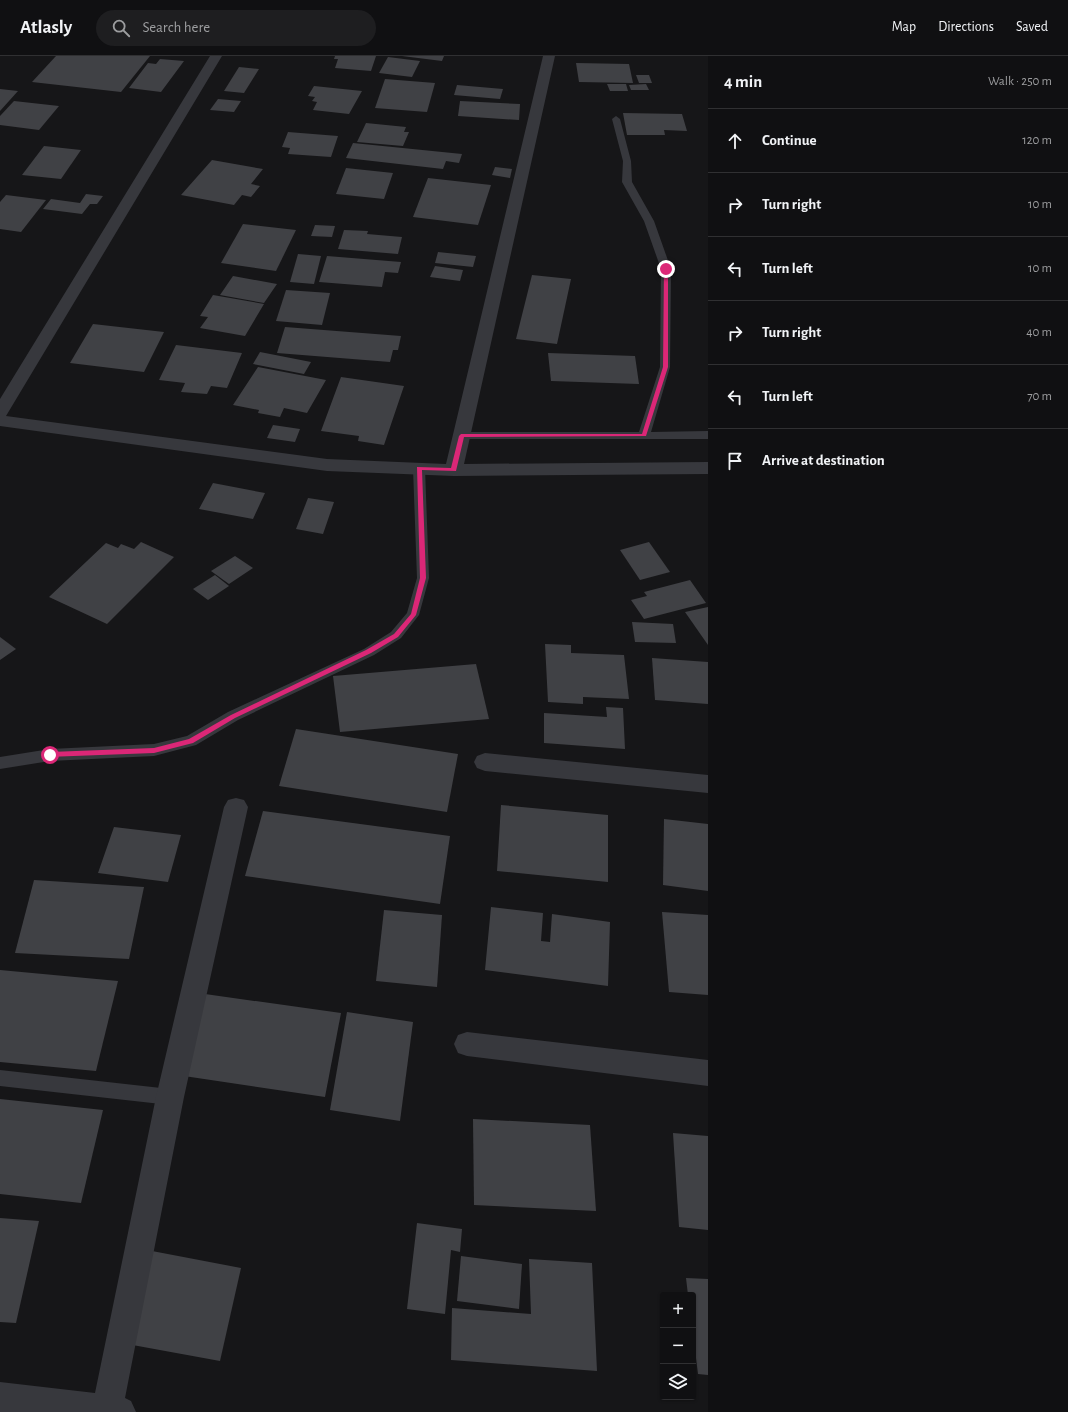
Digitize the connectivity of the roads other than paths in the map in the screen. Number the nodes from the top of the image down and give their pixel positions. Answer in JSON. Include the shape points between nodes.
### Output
{"nodes":[{"id":1,"x":216,"y":56,"type":"edge"},
{"id":2,"x":548,"y":56,"type":"edge"},
{"id":3,"x":616,"y":119,"type":"dead end"},
{"id":4,"x":0,"y":413,"type":"edge"},
{"id":5,"x":0,"y":421,"type":"edge"},
{"id":6,"x":644,"y":435,"type":"junction"},
{"id":7,"x":708,"y":435,"type":"edge"},
{"id":8,"x":461,"y":436,"type":"junction"},
{"id":9,"x":419,"y":468,"type":"junction"},
{"id":10,"x":708,"y":468,"type":"edge"},
{"id":11,"x":454,"y":470,"type":"junction"},
{"id":12,"x":485,"y":762,"type":"dead end"},
{"id":13,"x":0,"y":763,"type":"edge"},
{"id":14,"x":708,"y":784,"type":"edge"},
{"id":15,"x":236,"y":807,"type":"dead end"},
{"id":16,"x":467,"y":1044,"type":"dead end"},
{"id":17,"x":708,"y":1073,"type":"edge"},
{"id":18,"x":0,"y":1078,"type":"edge"},
{"id":19,"x":170,"y":1097,"type":"junction"},
{"id":20,"x":0,"y":1398,"type":"edge"},
{"id":21,"x":114,"y":1411,"type":"edge"}],
"edges":[{"from":1,"to":4,"type":"street"},
{"from":2,"to":8,"type":"street"},
{"from":3,"to":6,"type":"lane","via":[[627,161],[627,182],[649,221],[666,269],[665,367]]},
{"from":5,"to":9,"type":"street","via":[[327,465]]},
{"from":6,"to":7,"type":"lane"},
{"from":6,"to":8,"type":"lane"},
{"from":8,"to":11,"type":"street"},
{"from":9,"to":11,"type":"street"},
{"from":9,"to":13,"type":"lane","via":[[423,578],[413,615],[396,635],[369,652],[233,716],[191,741],[154,750],[50,755]]},
{"from":10,"to":11,"type":"street"},
{"from":12,"to":14,"type":"street"},
{"from":15,"to":19,"type":"street"},
{"from":16,"to":17,"type":"street"},
{"from":18,"to":19,"type":"lane"},
{"from":19,"to":21,"type":"street"},
{"from":20,"to":21,"type":"street"}]}
